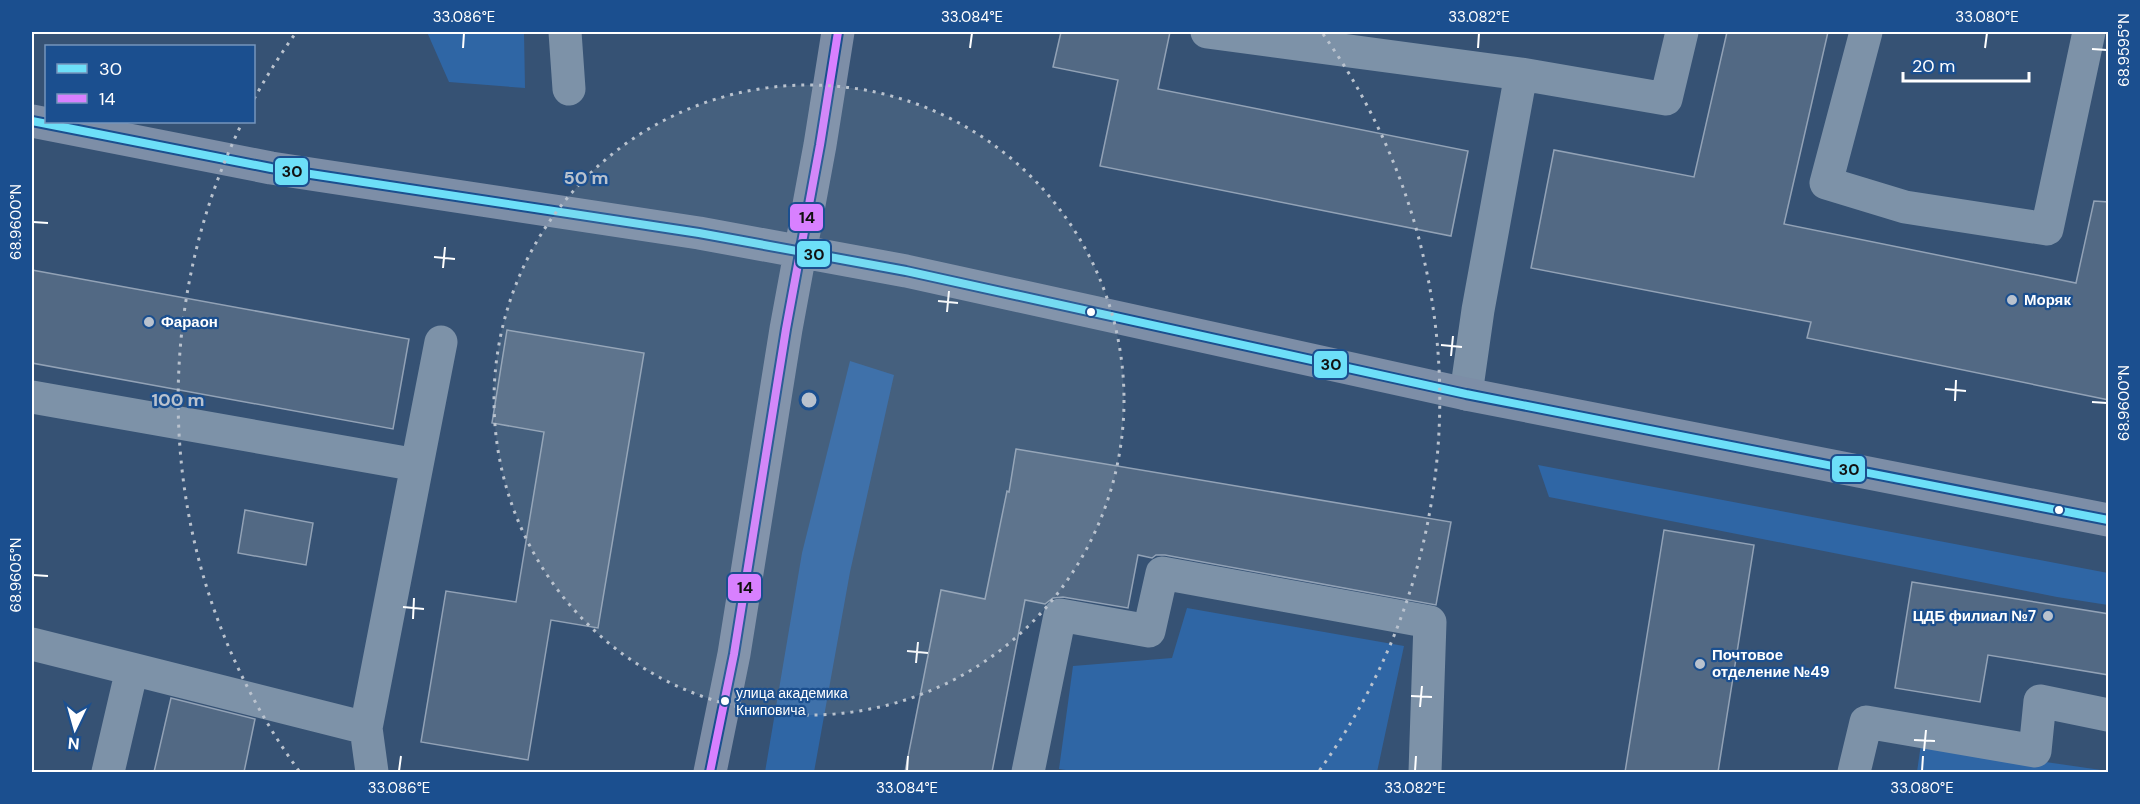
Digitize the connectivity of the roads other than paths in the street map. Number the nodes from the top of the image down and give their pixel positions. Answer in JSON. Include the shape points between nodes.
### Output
{"nodes":[{"id":1,"x":565,"y":32,"type":"edge"},
{"id":2,"x":837,"y":32,"type":"edge"},
{"id":3,"x":1207,"y":32,"type":"edge"},
{"id":4,"x":1682,"y":32,"type":"edge"},
{"id":5,"x":1866,"y":32,"type":"edge"},
{"id":6,"x":2089,"y":32,"type":"edge"},
{"id":7,"x":1521,"y":74,"type":"junction"},
{"id":8,"x":569,"y":89,"type":"dead end"},
{"id":9,"x":32,"y":121,"type":"edge"},
{"id":10,"x":800,"y":252,"type":"junction"},
{"id":11,"x":441,"y":342,"type":"dead end"},
{"id":12,"x":1466,"y":394,"type":"junction"},
{"id":13,"x":32,"y":397,"type":"edge"},
{"id":14,"x":417,"y":465,"type":"junction"},
{"id":15,"x":2109,"y":520,"type":"edge"},
{"id":16,"x":32,"y":644,"type":"edge"},
{"id":17,"x":132,"y":669,"type":"junction"},
{"id":18,"x":2109,"y":715,"type":"edge"},
{"id":19,"x":366,"y":728,"type":"junction"},
{"id":20,"x":108,"y":772,"type":"edge"},
{"id":21,"x":372,"y":772,"type":"edge"},
{"id":22,"x":710,"y":772,"type":"edge"},
{"id":23,"x":1028,"y":772,"type":"edge"},
{"id":24,"x":1425,"y":772,"type":"edge"},
{"id":25,"x":1854,"y":772,"type":"edge"}],
"edges":[{"from":1,"to":8,"type":"lane"},
{"from":2,"to":10,"type":"main road"},
{"from":3,"to":7,"type":"lane"},
{"from":4,"to":7,"type":"lane","via":[[1666,99]]},
{"from":5,"to":6,"type":"lane","via":[[1826,183],[1905,207],[2047,228]]},
{"from":7,"to":12,"type":"lane"},
{"from":9,"to":10,"type":"main road","via":[[271,168]]},
{"from":10,"to":12,"type":"main road","via":[[906,271]]},
{"from":10,"to":22,"type":"main road","via":[[734,654]]},
{"from":11,"to":14,"type":"lane"},
{"from":12,"to":15,"type":"main road"},
{"from":13,"to":14,"type":"lane"},
{"from":14,"to":19,"type":"lane"},
{"from":16,"to":17,"type":"lane"},
{"from":17,"to":19,"type":"lane"},
{"from":17,"to":20,"type":"lane"},
{"from":18,"to":25,"type":"lane","via":[[2040,701],[2035,751],[1866,722]]},
{"from":19,"to":21,"type":"lane"},
{"from":23,"to":24,"type":"lane","via":[[1060,615],[1149,631],[1162,573],[1430,622]]}]}
